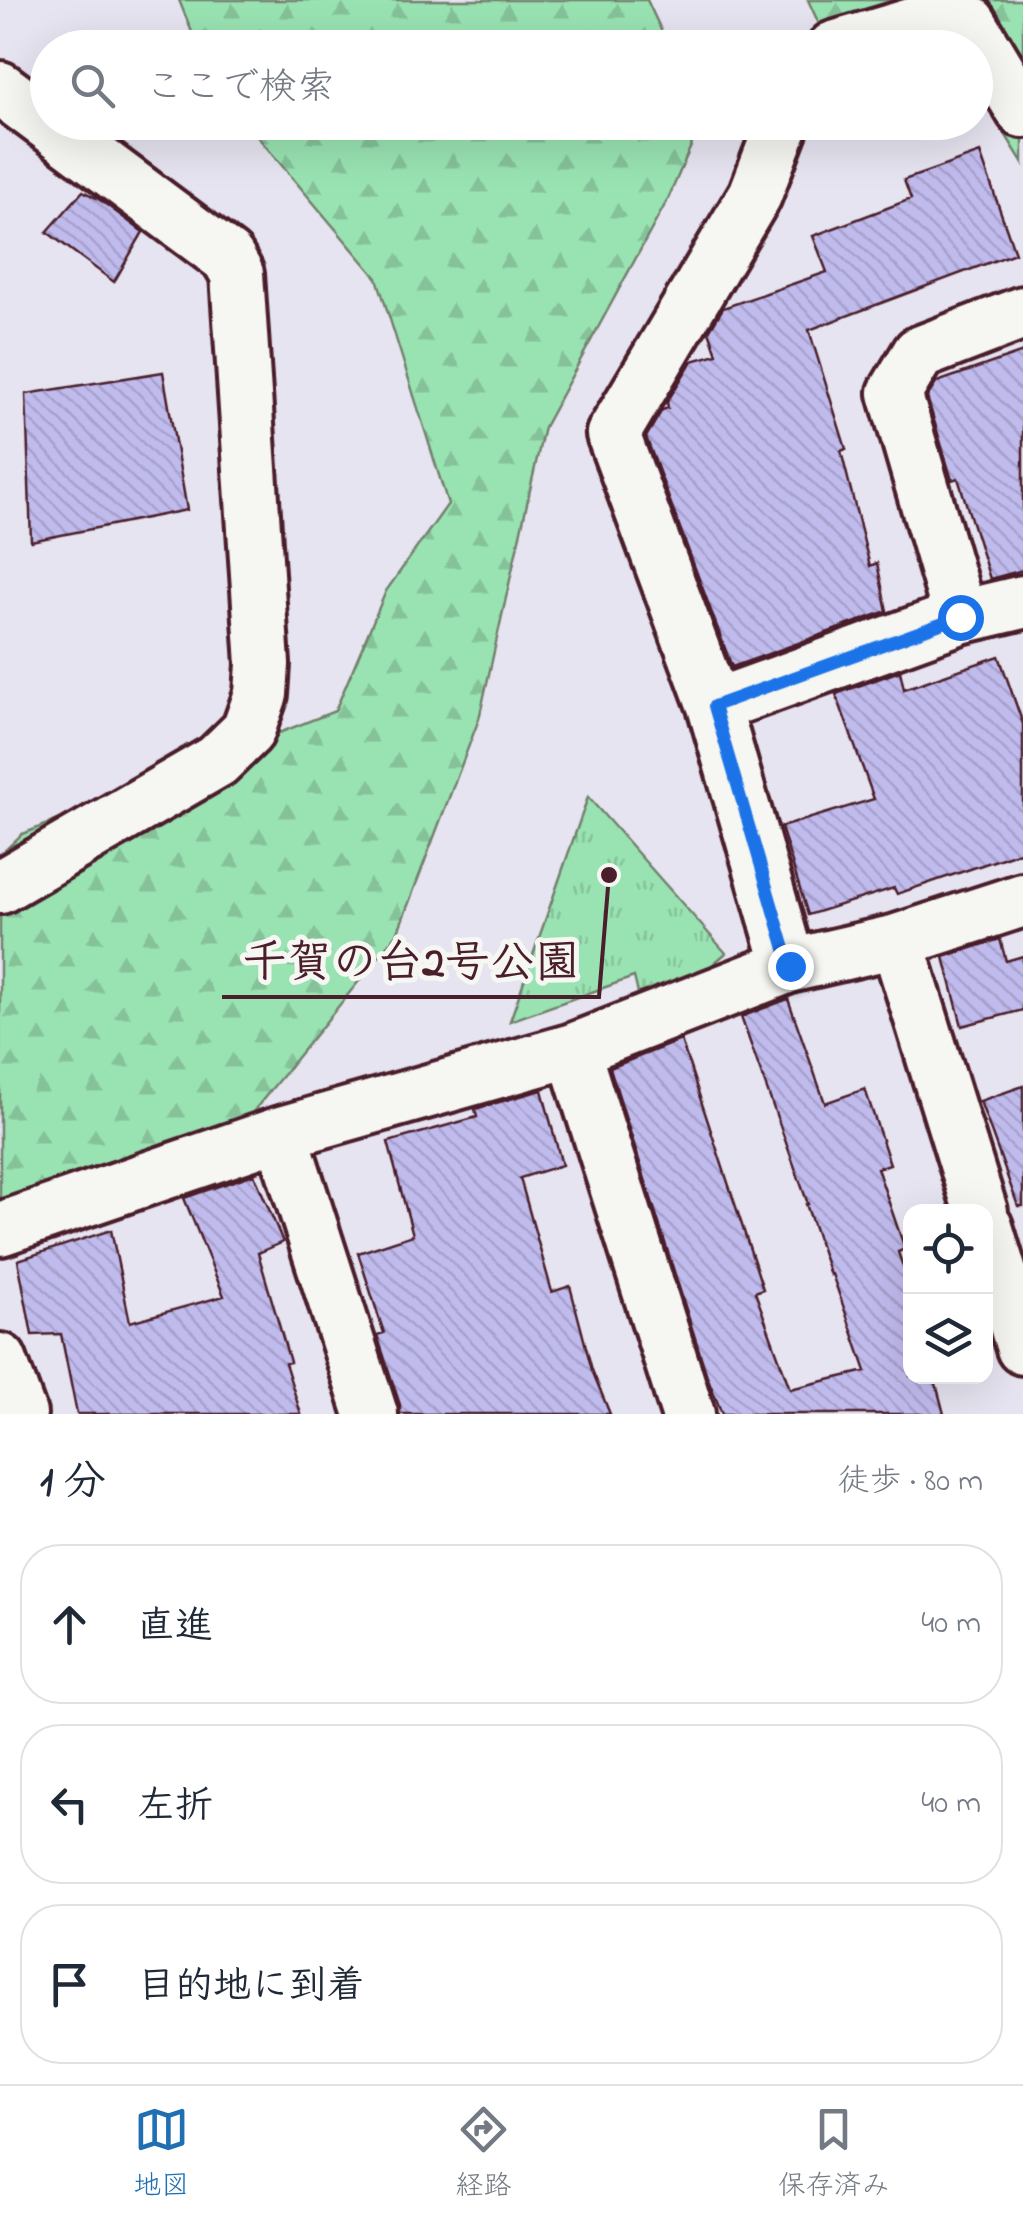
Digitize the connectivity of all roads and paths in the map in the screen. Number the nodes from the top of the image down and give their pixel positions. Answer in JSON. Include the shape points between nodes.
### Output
{"nodes":[{"id":1,"x":895,"y":30,"type":"edge"},
{"id":2,"x":974,"y":30,"type":"edge"},
{"id":3,"x":993,"y":61,"type":"edge"},
{"id":4,"x":0,"y":88,"type":"edge"},
{"id":5,"x":30,"y":110,"type":"edge"},
{"id":6,"x":1023,"y":111,"type":"edge"},
{"id":7,"x":70,"y":140,"type":"edge"},
{"id":8,"x":775,"y":140,"type":"edge"},
{"id":9,"x":1023,"y":313,"type":"edge"},
{"id":10,"x":1023,"y":602,"type":"edge"},
{"id":11,"x":960,"y":617,"type":"junction"},
{"id":12,"x":714,"y":706,"type":"junction"},
{"id":13,"x":0,"y":887,"type":"edge"},
{"id":14,"x":1023,"y":900,"type":"edge"},
{"id":15,"x":897,"y":941,"type":"junction"},
{"id":16,"x":790,"y":966,"type":"junction"},
{"id":17,"x":573,"y":1050,"type":"junction"},
{"id":18,"x":281,"y":1133,"type":"junction"},
{"id":19,"x":979,"y":1204,"type":"edge"},
{"id":20,"x":0,"y":1228,"type":"edge"},
{"id":21,"x":993,"y":1249,"type":"edge"},
{"id":22,"x":1023,"y":1348,"type":"edge"},
{"id":23,"x":0,"y":1360,"type":"edge"},
{"id":24,"x":20,"y":1414,"type":"edge"},
{"id":25,"x":372,"y":1414,"type":"edge"},
{"id":26,"x":688,"y":1414,"type":"edge"}],
"edges":[{"from":1,"to":2,"type":"street","via":[[932,19],[970,23]]},
{"from":3,"to":6,"type":"street"},
{"from":4,"to":5,"type":"street"},
{"from":7,"to":13,"type":"street","via":[[228,258],[237,274],[261,694],[248,731],[217,762]]},
{"from":8,"to":12,"type":"street","via":[[755,194],[613,434]]},
{"from":9,"to":11,"type":"street","via":[[919,353],[895,393]]},
{"from":10,"to":11,"type":"street"},
{"from":11,"to":12,"type":"street"},
{"from":12,"to":16,"type":"street"},
{"from":14,"to":15,"type":"street"},
{"from":15,"to":16,"type":"street"},
{"from":15,"to":19,"type":"street"},
{"from":16,"to":17,"type":"street"},
{"from":17,"to":18,"type":"street"},
{"from":17,"to":26,"type":"street"},
{"from":18,"to":20,"type":"street"},
{"from":18,"to":25,"type":"street"},
{"from":21,"to":22,"type":"street"},
{"from":23,"to":24,"type":"street"}]}
